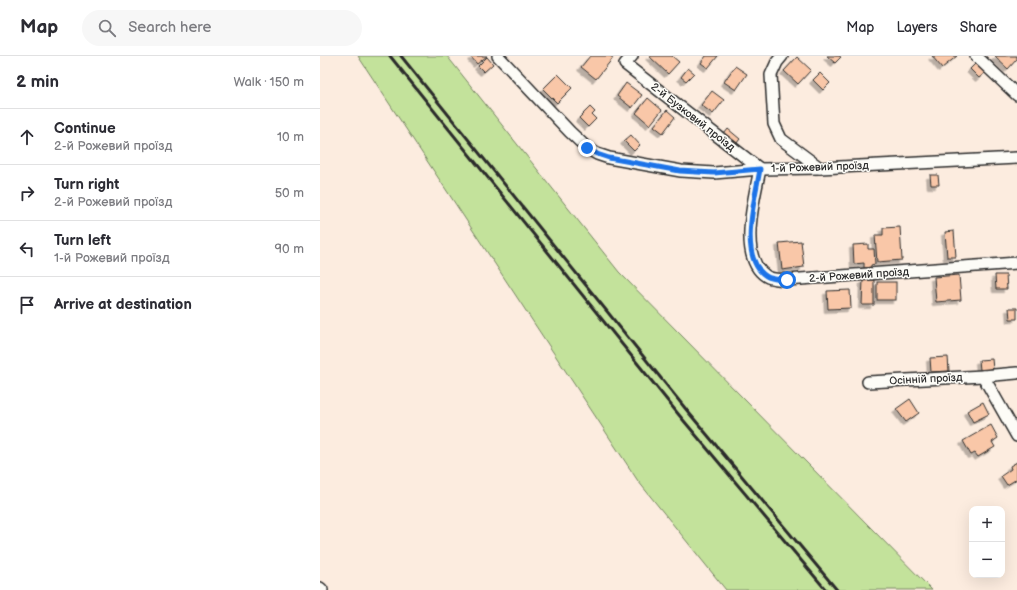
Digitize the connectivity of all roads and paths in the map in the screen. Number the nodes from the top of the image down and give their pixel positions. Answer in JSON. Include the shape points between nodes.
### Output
{"nodes":[{"id":1,"x":498,"y":56,"type":"edge"},
{"id":2,"x":782,"y":56,"type":"edge"},
{"id":3,"x":976,"y":56,"type":"edge"},
{"id":4,"x":629,"y":60,"type":"edge"},
{"id":5,"x":1017,"y":95,"type":"edge"},
{"id":6,"x":1017,"y":158,"type":"edge"},
{"id":7,"x":820,"y":168,"type":"junction"},
{"id":8,"x":760,"y":169,"type":"junction"},
{"id":9,"x":1017,"y":263,"type":"edge"},
{"id":10,"x":1017,"y":372,"type":"edge"},
{"id":11,"x":983,"y":376,"type":"junction"},
{"id":12,"x":868,"y":382,"type":"dead end"},
{"id":13,"x":1017,"y":436,"type":"edge"}],
"edges":[{"from":1,"to":8,"type":"street","name":"1-й Рожевий проїзд","via":[[570,132],[597,154],[691,172]]},
{"from":2,"to":7,"type":"street","via":[[771,75],[774,124],[781,140]]},
{"from":3,"to":5,"type":"street"},
{"from":4,"to":8,"type":"street","name":"2-й Бузковий проїзд"},
{"from":6,"to":7,"type":"street","name":"1-й Рожевий проїзд"},
{"from":7,"to":8,"type":"street","name":"1-й Рожевий проїзд"},
{"from":8,"to":9,"type":"street","name":"2-й Рожевий проїзд","via":[[750,244],[759,269],[774,279]]},
{"from":10,"to":11,"type":"street","name":"Осінній проїзд"},
{"from":11,"to":12,"type":"street","name":"Осінній проїзд"},
{"from":11,"to":13,"type":"street"}]}
